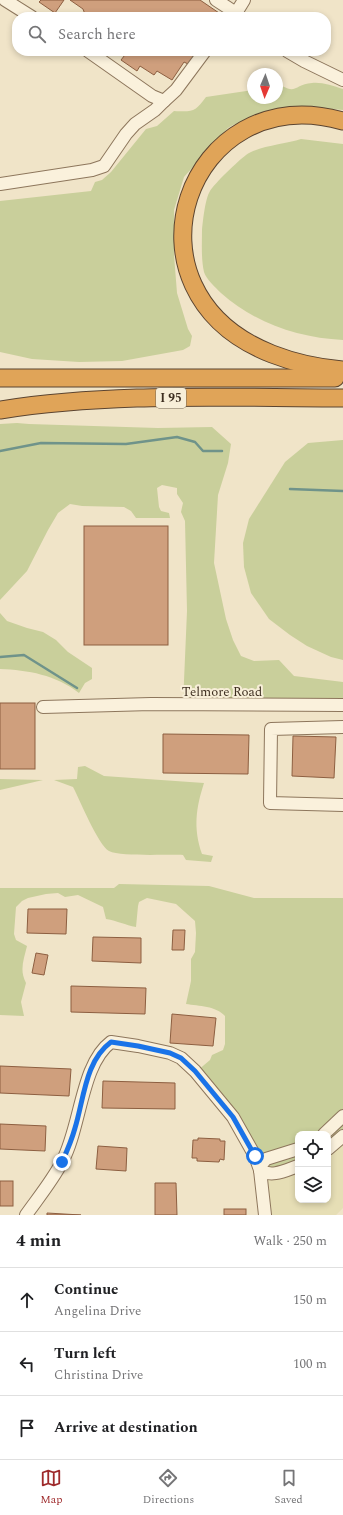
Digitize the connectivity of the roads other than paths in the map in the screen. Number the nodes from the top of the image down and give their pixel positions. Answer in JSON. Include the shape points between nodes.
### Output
{"nodes":[{"id":1,"x":5,"y":0,"type":"edge"},
{"id":2,"x":216,"y":0,"type":"edge"},
{"id":3,"x":244,"y":0,"type":"edge"},
{"id":4,"x":24,"y":12,"type":"edge"},
{"id":5,"x":231,"y":12,"type":"edge"},
{"id":6,"x":238,"y":12,"type":"edge"},
{"id":7,"x":95,"y":56,"type":"edge"},
{"id":8,"x":201,"y":56,"type":"edge"},
{"id":9,"x":296,"y":56,"type":"edge"},
{"id":10,"x":318,"y":68,"type":"junction"},
{"id":11,"x":343,"y":72,"type":"edge"},
{"id":12,"x":343,"y":80,"type":"edge"},
{"id":13,"x":164,"y":101,"type":"junction"},
{"id":14,"x":343,"y":121,"type":"edge"},
{"id":15,"x":0,"y":184,"type":"edge"},
{"id":16,"x":343,"y":370,"type":"edge"},
{"id":17,"x":0,"y":378,"type":"edge"},
{"id":18,"x":343,"y":378,"type":"edge"},
{"id":19,"x":343,"y":398,"type":"edge"},
{"id":20,"x":0,"y":410,"type":"edge"},
{"id":21,"x":343,"y":705,"type":"edge"},
{"id":22,"x":43,"y":707,"type":"dead end"},
{"id":23,"x":343,"y":727,"type":"edge"},
{"id":24,"x":343,"y":805,"type":"edge"},
{"id":25,"x":343,"y":1116,"type":"edge"},
{"id":26,"x":327,"y":1131,"type":"edge"},
{"id":27,"x":343,"y":1136,"type":"edge"},
{"id":28,"x":331,"y":1146,"type":"edge"},
{"id":29,"x":295,"y":1150,"type":"edge"},
{"id":30,"x":295,"y":1167,"type":"edge"},
{"id":31,"x":260,"y":1170,"type":"junction"},
{"id":32,"x":26,"y":1215,"type":"edge"},
{"id":33,"x":265,"y":1215,"type":"edge"}],
"edges":[{"from":1,"to":4,"type":"street"},
{"from":2,"to":5,"type":"street"},
{"from":3,"to":6,"type":"street"},
{"from":7,"to":13,"type":"street","via":[[152,96]]},
{"from":8,"to":13,"type":"street","via":[[176,90]]},
{"from":9,"to":10,"type":"street"},
{"from":10,"to":11,"type":"street"},
{"from":10,"to":12,"type":"street"},
{"from":13,"to":15,"type":"street","via":[[135,124],[104,166]]},
{"from":14,"to":16,"type":"highway","via":[[308,115],[287,116],[257,124],[236,136],[211,158],[195,182],[186,209],[182,241],[188,271],[197,291],[210,312],[231,332],[255,346],[294,362]]},
{"from":17,"to":18,"type":"highway","number":"I 95"},
{"from":19,"to":20,"type":"highway","number":"I 95","via":[[148,398]]},
{"from":21,"to":22,"type":"street","name":"Telmore Road"},
{"from":23,"to":24,"type":"street","via":[[271,729],[270,803]]},
{"from":25,"to":26,"type":"street"},
{"from":27,"to":28,"type":"street"},
{"from":29,"to":31,"type":"street","via":[[266,1159]]},
{"from":30,"to":31,"type":"street","via":[[272,1174]]},
{"from":31,"to":32,"type":"street","via":[[233,1117],[181,1058],[170,1053],[111,1042],[104,1047],[91,1069],[75,1129],[62,1162]]},
{"from":31,"to":33,"type":"street"}]}
